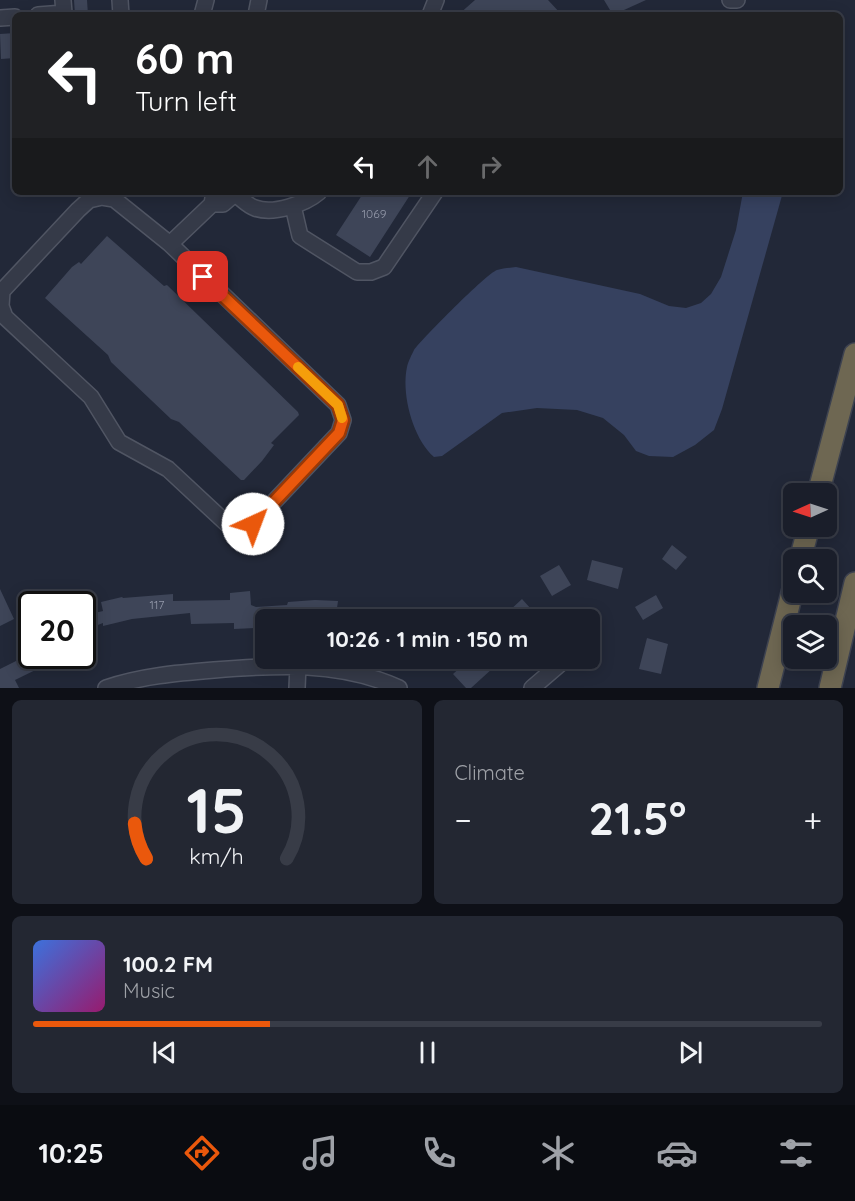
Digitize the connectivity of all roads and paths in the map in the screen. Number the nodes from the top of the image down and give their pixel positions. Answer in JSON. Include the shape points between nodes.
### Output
{"nodes":[{"id":1,"x":730,"y":0,"type":"edge"},
{"id":2,"x":737,"y":0,"type":"edge"},
{"id":3,"x":234,"y":195,"type":"edge"},
{"id":4,"x":239,"y":195,"type":"edge"},
{"id":5,"x":313,"y":195,"type":"edge"},
{"id":6,"x":433,"y":195,"type":"edge"},
{"id":7,"x":213,"y":198,"type":"edge"},
{"id":8,"x":293,"y":206,"type":"junction"},
{"id":9,"x":170,"y":244,"type":"junction"},
{"id":10,"x":855,"y":354,"type":"edge"},
{"id":11,"x":821,"y":483,"type":"edge"},
{"id":12,"x":855,"y":583,"type":"edge"},
{"id":13,"x":789,"y":603,"type":"edge"},
{"id":14,"x":255,"y":668,"type":"edge"},
{"id":15,"x":298,"y":669,"type":"edge"},
{"id":16,"x":336,"y":669,"type":"edge"},
{"id":17,"x":554,"y":669,"type":"edge"},
{"id":18,"x":106,"y":688,"type":"edge"},
{"id":19,"x":297,"y":688,"type":"edge"},
{"id":20,"x":399,"y":688,"type":"edge"},
{"id":21,"x":532,"y":688,"type":"edge"},
{"id":22,"x":768,"y":688,"type":"edge"},
{"id":23,"x":830,"y":688,"type":"edge"}],
"edges":[{"from":1,"to":2,"type":"street"},
{"from":3,"to":7,"type":"street","via":[[223,204]]},
{"from":4,"to":8,"type":"street","via":[[255,208]]},
{"from":5,"to":8,"type":"street"},
{"from":6,"to":8,"type":"street","via":[[384,267],[372,272],[357,272],[300,236]]},
{"from":7,"to":9,"type":"street"},
{"from":9,"to":9,"type":"street","via":[[114,199],[89,200],[2,291],[2,306],[5,317],[91,397],[119,442],[168,469],[226,523],[241,528],[253,524],[339,433],[343,420],[338,405]]},
{"from":10,"to":11,"type":"highway"},
{"from":12,"to":23,"type":"highway"},
{"from":13,"to":22,"type":"highway"},
{"from":14,"to":18,"type":"street","via":[[156,674]]},
{"from":15,"to":19,"type":"street"},
{"from":16,"to":20,"type":"street"},
{"from":17,"to":21,"type":"street"}]}
